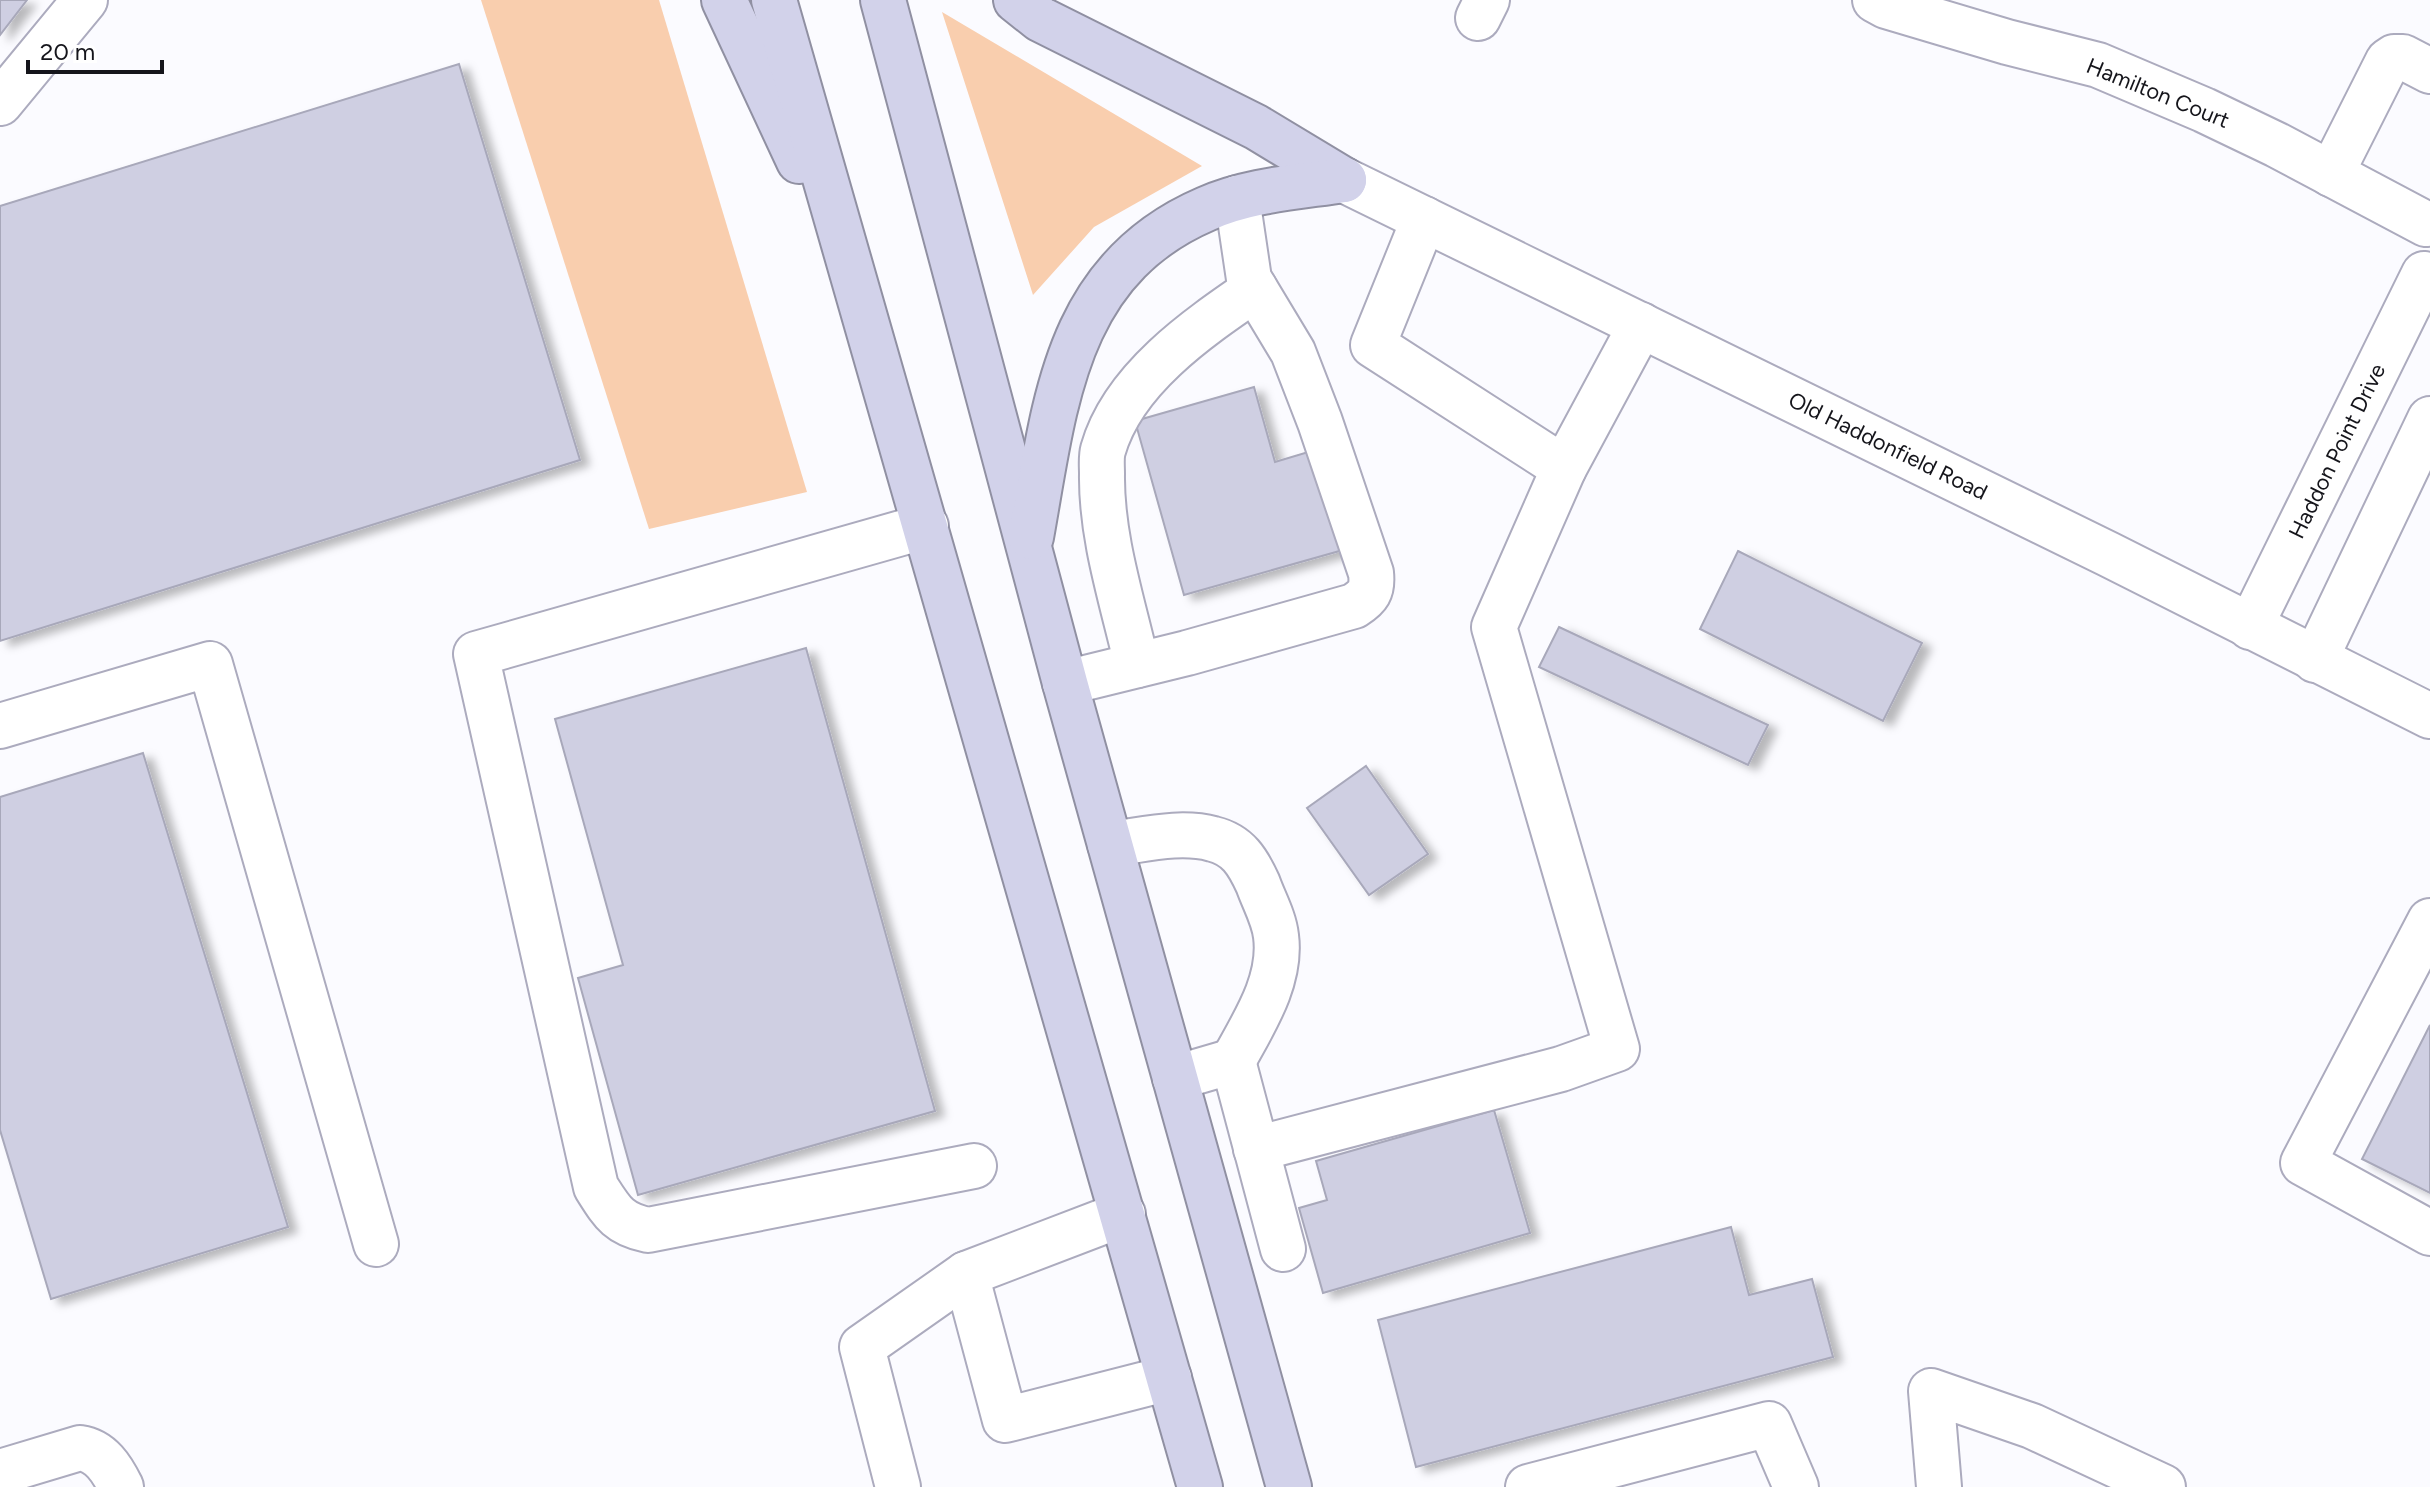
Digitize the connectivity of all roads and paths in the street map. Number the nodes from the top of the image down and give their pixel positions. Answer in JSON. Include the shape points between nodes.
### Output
{"nodes":[{"id":1,"x":85,"y":0,"type":"edge"},
{"id":2,"x":724,"y":0,"type":"edge"},
{"id":3,"x":774,"y":0,"type":"edge"},
{"id":4,"x":883,"y":0,"type":"edge"},
{"id":5,"x":1016,"y":0,"type":"edge"},
{"id":6,"x":1875,"y":0,"type":"edge"},
{"id":7,"x":2430,"y":71,"type":"edge"},
{"id":8,"x":0,"y":103,"type":"edge"},
{"id":9,"x":2331,"y":174,"type":"junction"},
{"id":10,"x":1344,"y":180,"type":"junction"},
{"id":11,"x":1237,"y":198,"type":"junction"},
{"id":12,"x":1424,"y":219,"type":"junction"},
{"id":13,"x":2428,"y":222,"type":"edge"},
{"id":14,"x":2427,"y":279,"type":"edge"},
{"id":15,"x":1255,"y":289,"type":"junction"},
{"id":16,"x":859,"y":290,"type":"junction"},
{"id":17,"x":1641,"y":325,"type":"junction"},
{"id":18,"x":2430,"y":419,"type":"edge"},
{"id":19,"x":1564,"y":468,"type":"junction"},
{"id":20,"x":926,"y":526,"type":"junction"},
{"id":21,"x":1029,"y":549,"type":"junction"},
{"id":22,"x":2250,"y":627,"type":"junction"},
{"id":23,"x":2315,"y":660,"type":"junction"},
{"id":24,"x":1137,"y":665,"type":"junction"},
{"id":25,"x":1065,"y":683,"type":"junction"},
{"id":26,"x":2430,"y":716,"type":"edge"},
{"id":27,"x":0,"y":726,"type":"edge"},
{"id":28,"x":1110,"y":844,"type":"junction"},
{"id":29,"x":2430,"y":921,"type":"edge"},
{"id":30,"x":1233,"y":1061,"type":"junction"},
{"id":31,"x":1175,"y":1078,"type":"junction"},
{"id":32,"x":1256,"y":1149,"type":"junction"},
{"id":33,"x":974,"y":1166,"type":"dead end"},
{"id":34,"x":1123,"y":1214,"type":"junction"},
{"id":35,"x":2430,"y":1233,"type":"edge"},
{"id":36,"x":376,"y":1244,"type":"dead end"},
{"id":37,"x":1283,"y":1249,"type":"dead end"},
{"id":38,"x":966,"y":1274,"type":"junction"},
{"id":39,"x":1169,"y":1378,"type":"junction"},
{"id":40,"x":0,"y":1472,"type":"edge"},
{"id":41,"x":121,"y":1487,"type":"edge"},
{"id":42,"x":898,"y":1487,"type":"edge"},
{"id":43,"x":1200,"y":1487,"type":"edge"},
{"id":44,"x":1289,"y":1487,"type":"edge"},
{"id":45,"x":1528,"y":1487,"type":"edge"},
{"id":46,"x":1796,"y":1487,"type":"edge"},
{"id":47,"x":1939,"y":1487,"type":"edge"},
{"id":48,"x":2163,"y":1487,"type":"edge"}],
"edges":[{"from":1,"to":8,"type":"street"},
{"from":2,"to":16,"type":"highway"},
{"from":3,"to":16,"type":"highway"},
{"from":4,"to":21,"type":"highway"},
{"from":5,"to":10,"type":"highway","via":[[1040,19],[1256,127]]},
{"from":6,"to":9,"type":"street","name":"Hamilton Court","via":[[2098,65],[2204,110]]},
{"from":7,"to":9,"type":"street","via":[[2403,57],[2388,61]]},
{"from":9,"to":13,"type":"street","name":"Hamilton Court"},
{"from":10,"to":11,"type":"highway"},
{"from":10,"to":12,"type":"street","name":"Old Haddonfield Road"},
{"from":11,"to":15,"type":"street"},
{"from":11,"to":21,"type":"highway","via":[[1177,224],[1138,251],[1105,287],[1079,331],[1062,375]]},
{"from":12,"to":17,"type":"street","name":"Old Haddonfield Road"},
{"from":12,"to":19,"type":"street","via":[[1373,345]]},
{"from":13,"to":14,"type":"street","via":[[2419,257]]},
{"from":14,"to":22,"type":"street","name":"Haddon Point Drive"},
{"from":15,"to":24,"type":"street","via":[[1171,350],[1130,398],[1103,451],[1106,529]]},
{"from":15,"to":24,"type":"street","via":[[1293,352],[1372,586],[1354,606]]},
{"from":16,"to":20,"type":"highway"},
{"from":17,"to":19,"type":"street"},
{"from":17,"to":22,"type":"street","name":"Old Haddonfield Road"},
{"from":18,"to":23,"type":"street"},
{"from":19,"to":32,"type":"street","via":[[1494,627],[1617,1049],[1561,1069]]},
{"from":20,"to":33,"type":"street","via":[[476,654],[596,1187],[613,1214],[629,1226],[648,1230]]},
{"from":20,"to":34,"type":"highway"},
{"from":21,"to":25,"type":"highway"},
{"from":22,"to":23,"type":"street","name":"Old Haddonfield Road"},
{"from":23,"to":26,"type":"street","name":"Old Haddonfield Road"},
{"from":24,"to":25,"type":"street"},
{"from":25,"to":28,"type":"highway"},
{"from":27,"to":36,"type":"street","via":[[210,664]]},
{"from":28,"to":30,"type":"street","via":[[1209,837],[1238,850],[1249,865],[1273,922],[1276,952],[1267,996]]},
{"from":28,"to":31,"type":"highway"},
{"from":29,"to":35,"type":"street","via":[[2303,1163]]},
{"from":30,"to":31,"type":"street"},
{"from":30,"to":32,"type":"street"},
{"from":31,"to":44,"type":"highway"},
{"from":32,"to":37,"type":"street"},
{"from":34,"to":38,"type":"street"},
{"from":34,"to":39,"type":"highway"},
{"from":38,"to":39,"type":"street","via":[[1005,1420]]},
{"from":38,"to":42,"type":"street","via":[[862,1347]]},
{"from":39,"to":43,"type":"highway"},
{"from":40,"to":41,"type":"street","via":[[80,1448],[106,1462]]},
{"from":45,"to":46,"type":"street","via":[[1769,1424]]},
{"from":47,"to":48,"type":"street","via":[[1931,1391],[2032,1426]]}]}
